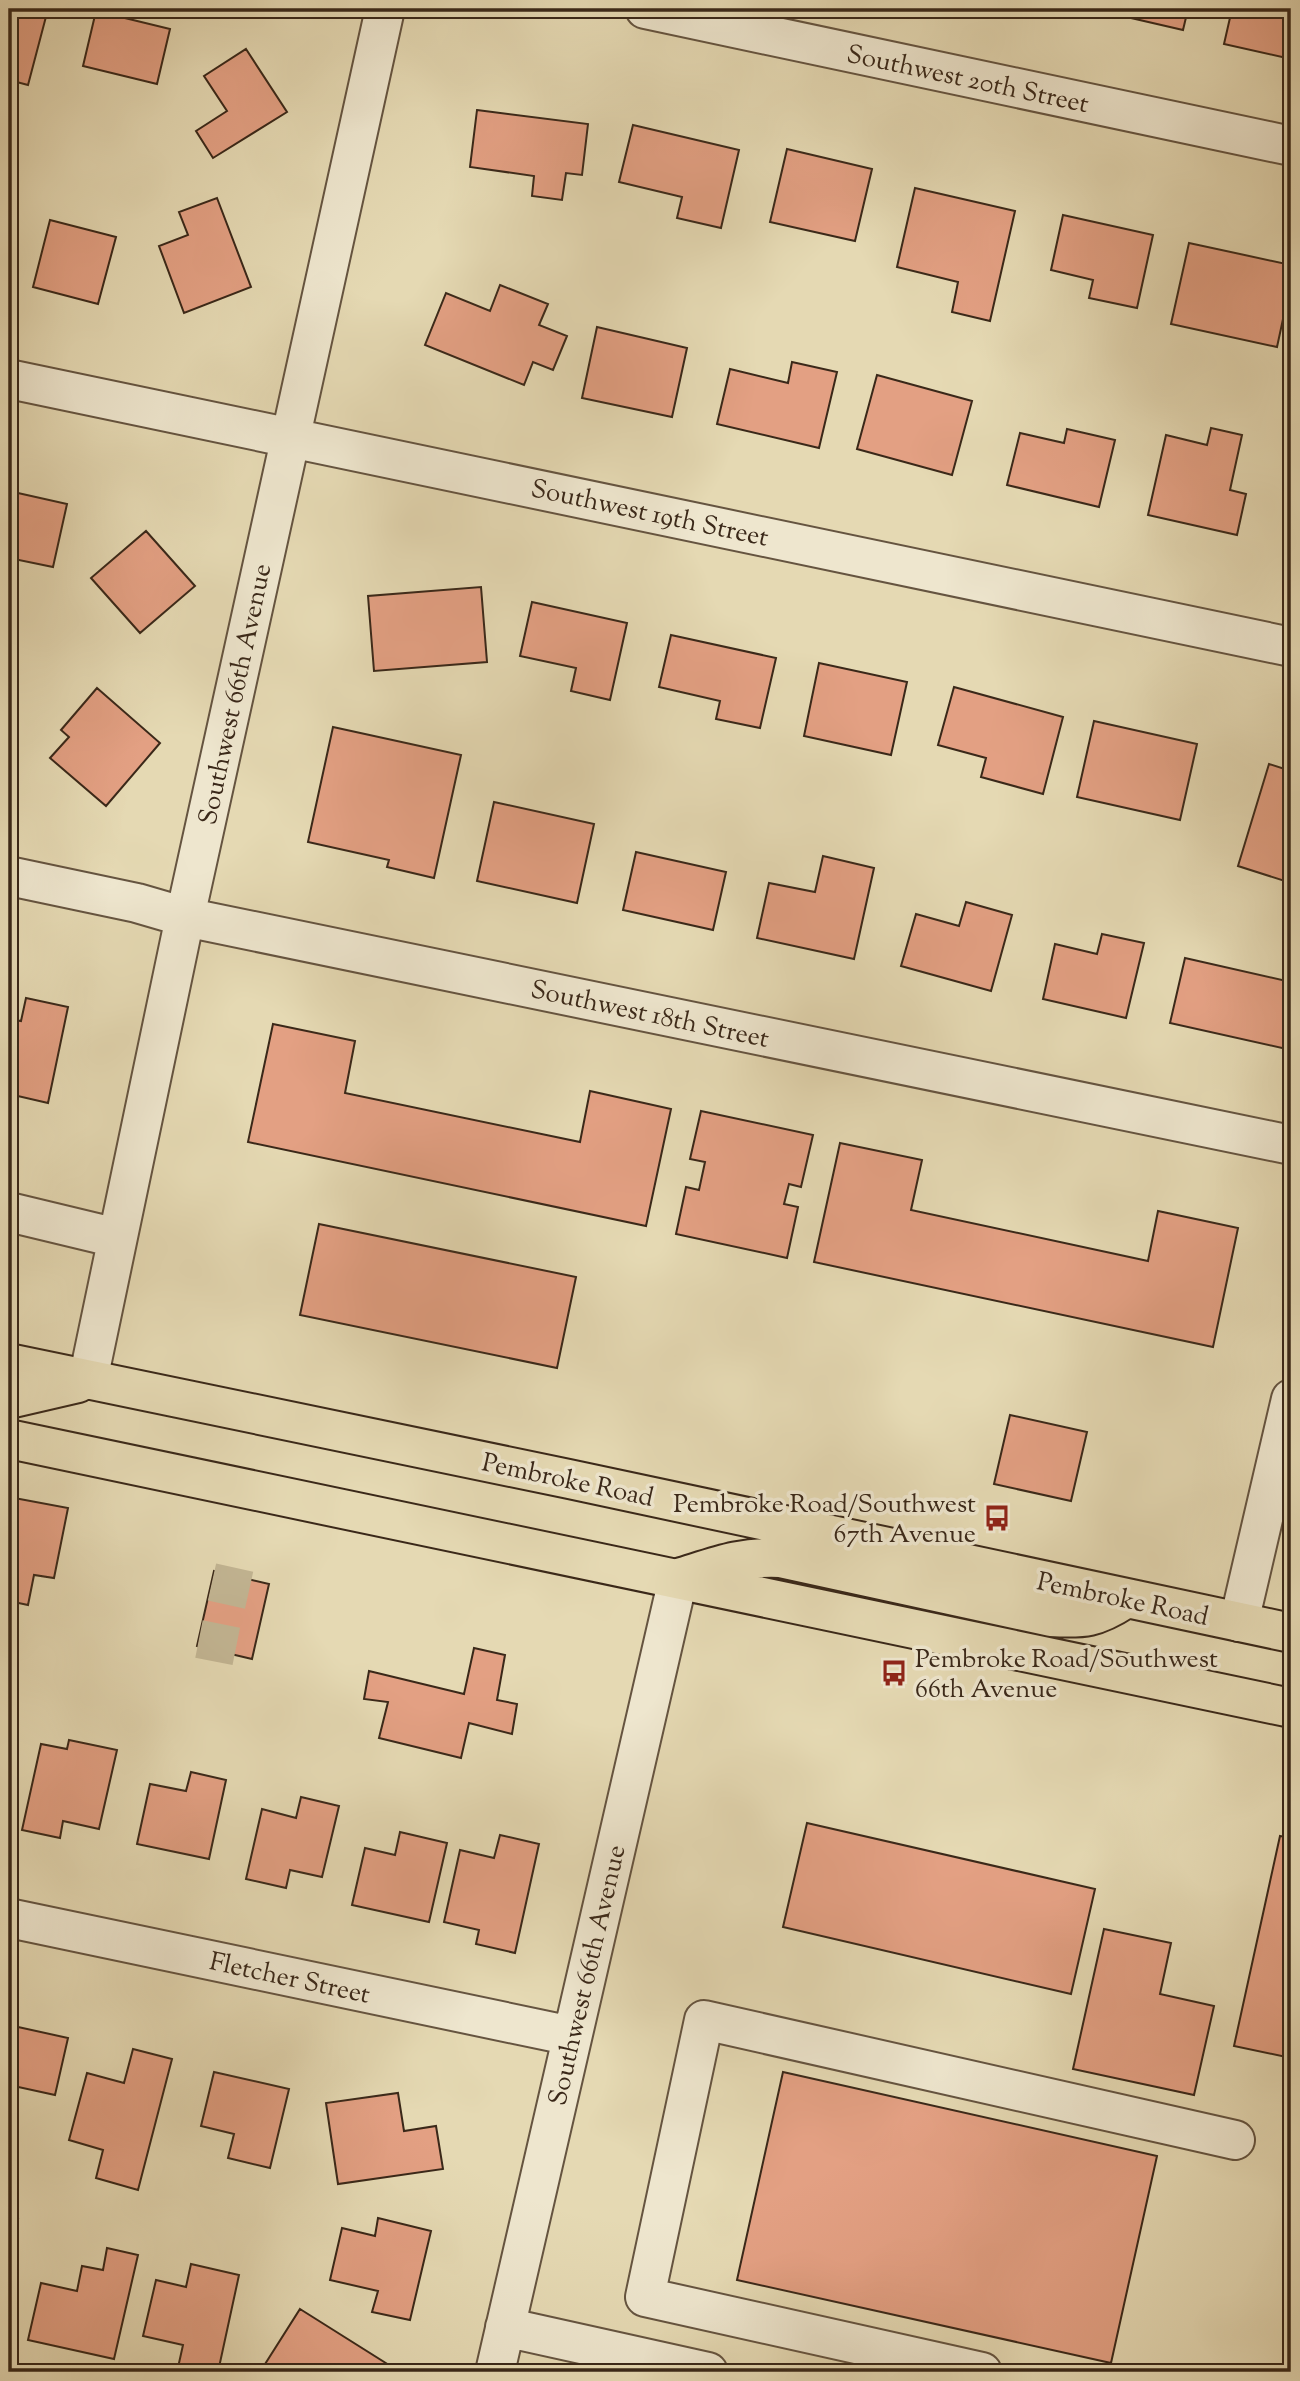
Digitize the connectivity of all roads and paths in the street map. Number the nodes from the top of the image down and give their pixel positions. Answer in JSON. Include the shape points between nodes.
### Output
{"nodes":[{"id":1,"x":385,"y":9,"type":"edge"},
{"id":2,"x":645,"y":9,"type":"edge"},
{"id":3,"x":1291,"y":146,"type":"edge"},
{"id":4,"x":9,"y":379,"type":"edge"},
{"id":5,"x":290,"y":437,"type":"junction"},
{"id":6,"x":1291,"y":647,"type":"edge"},
{"id":7,"x":9,"y":876,"type":"edge"},
{"id":8,"x":185,"y":917,"type":"junction"},
{"id":9,"x":1291,"y":1145,"type":"edge"},
{"id":10,"x":9,"y":1212,"type":"edge"},
{"id":11,"x":117,"y":1238,"type":"junction"},
{"id":12,"x":9,"y":1363,"type":"edge"},
{"id":13,"x":88,"y":1380,"type":"junction"},
{"id":14,"x":9,"y":1399,"type":"edge"},
{"id":15,"x":1291,"y":1399,"type":"edge"},
{"id":16,"x":9,"y":1438,"type":"edge"},
{"id":17,"x":678,"y":1579,"type":"junction"},
{"id":18,"x":1125,"y":1600,"type":"junction"},
{"id":19,"x":1239,"y":1622,"type":"junction"},
{"id":20,"x":1291,"y":1633,"type":"edge"},
{"id":21,"x":1291,"y":1708,"type":"edge"},
{"id":22,"x":9,"y":1918,"type":"edge"},
{"id":23,"x":572,"y":2036,"type":"junction"},
{"id":24,"x":1235,"y":2140,"type":"dead end"},
{"id":25,"x":505,"y":2327,"type":"junction"},
{"id":26,"x":495,"y":2372,"type":"edge"},
{"id":27,"x":708,"y":2372,"type":"edge"},
{"id":28,"x":982,"y":2372,"type":"edge"}],
"edges":[{"from":1,"to":5,"type":"street","name":"Southwest 66th Avenue"},
{"from":2,"to":3,"type":"street","name":"Southwest 20th Street"},
{"from":4,"to":5,"type":"street","name":"Southwest 19th Street"},
{"from":5,"to":6,"type":"street","name":"Southwest 19th Street"},
{"from":5,"to":8,"type":"street","name":"Southwest 66th Avenue"},
{"from":7,"to":8,"type":"street","name":"Southwest 18th Street"},
{"from":8,"to":9,"type":"street","name":"Southwest 18th Street"},
{"from":8,"to":11,"type":"street","name":"Southwest 66th Avenue"},
{"from":10,"to":11,"type":"street"},
{"from":11,"to":13,"type":"street","name":"Southwest 66th Avenue"},
{"from":12,"to":13,"type":"main road","name":"Pembroke Road"},
{"from":13,"to":14,"type":"main road"},
{"from":13,"to":18,"type":"main road","name":"Pembroke Road"},
{"from":15,"to":19,"type":"street"},
{"from":16,"to":17,"type":"main road"},
{"from":17,"to":18,"type":"main road","via":[[737,1559],[780,1558],[1051,1617],[1090,1617]]},
{"from":17,"to":21,"type":"main road"},
{"from":17,"to":23,"type":"street","name":"Southwest 66th Avenue"},
{"from":18,"to":19,"type":"main road","name":"Pembroke Road"},
{"from":19,"to":20,"type":"main road","name":"Pembroke Road"},
{"from":22,"to":23,"type":"street","name":"Fletcher Street"},
{"from":23,"to":25,"type":"street","name":"Southwest 66th Avenue"},
{"from":24,"to":28,"type":"street","via":[[704,2020],[645,2297]]},
{"from":25,"to":26,"type":"street","name":"Southwest 66th Avenue"},
{"from":25,"to":27,"type":"street"}]}
